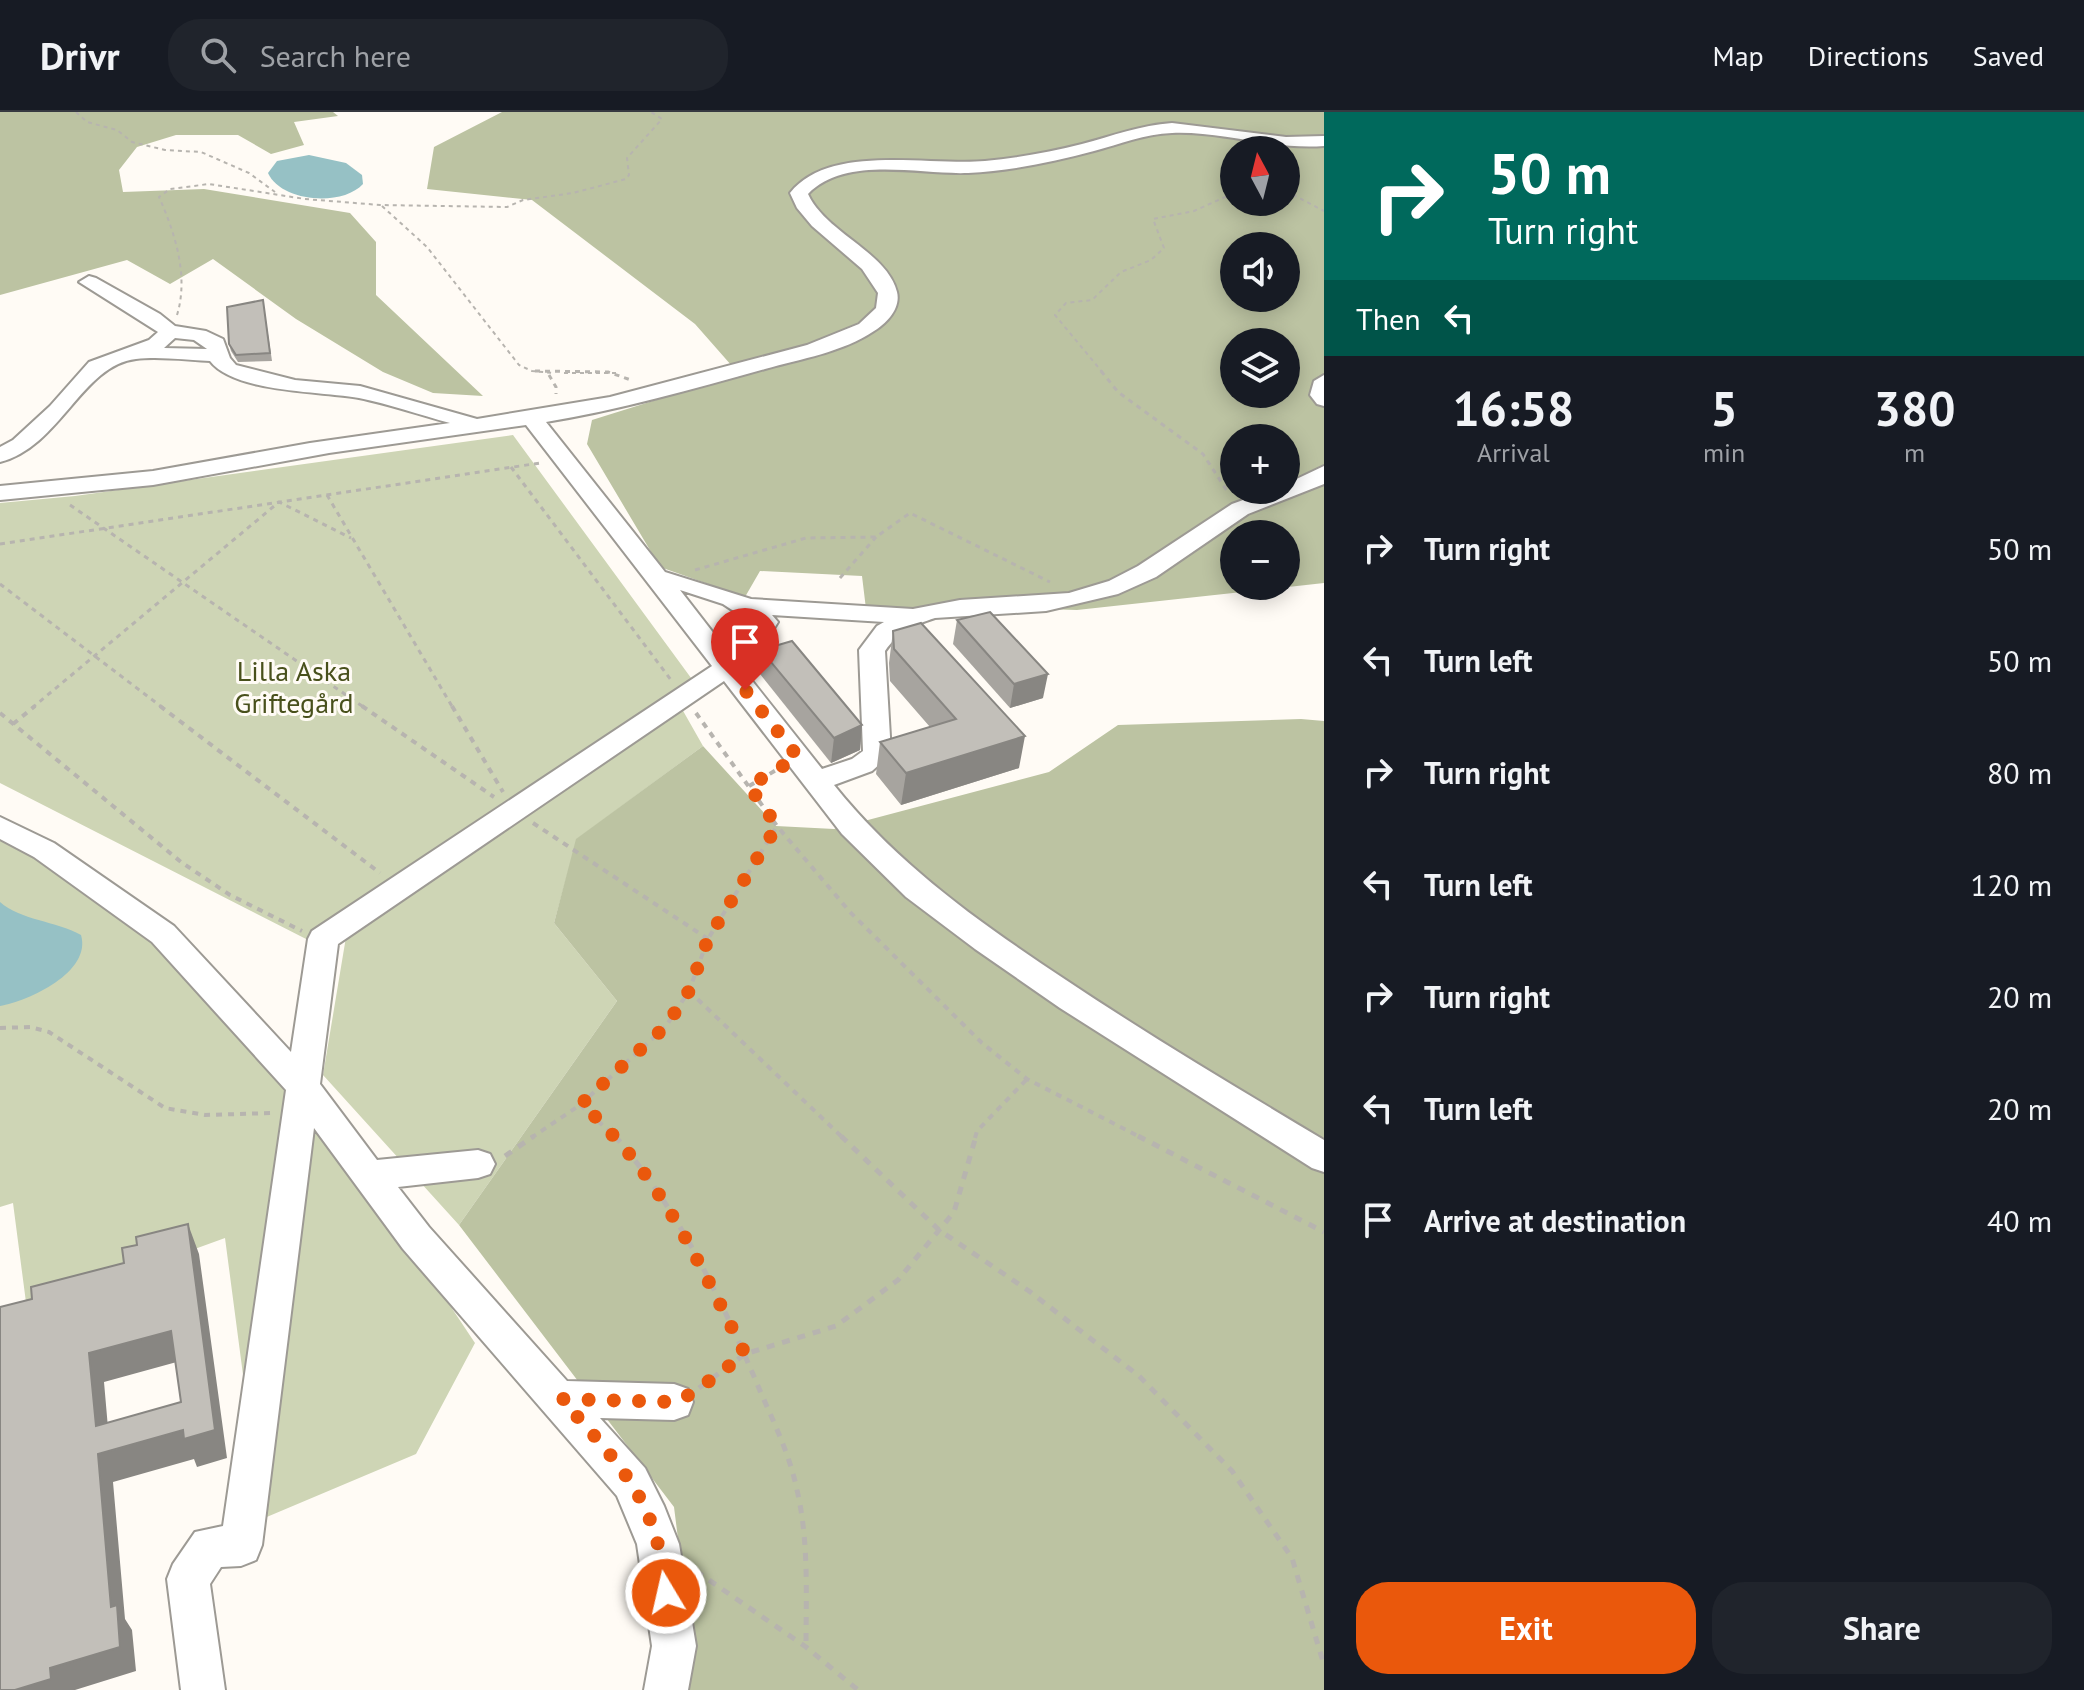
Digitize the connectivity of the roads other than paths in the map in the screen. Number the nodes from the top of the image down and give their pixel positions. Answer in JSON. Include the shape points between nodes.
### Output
{"nodes":[{"id":1,"x":1324,"y":141,"type":"edge"},
{"id":2,"x":89,"y":282,"type":"dead end"},
{"id":3,"x":169,"y":331,"type":"junction"},
{"id":4,"x":132,"y":352,"type":"junction"},
{"id":5,"x":219,"y":355,"type":"junction"},
{"id":6,"x":1324,"y":381,"type":"edge"},
{"id":7,"x":1324,"y":400,"type":"edge"},
{"id":8,"x":532,"y":418,"type":"junction"},
{"id":9,"x":484,"y":425,"type":"junction"},
{"id":10,"x":0,"y":455,"type":"edge"},
{"id":11,"x":1324,"y":473,"type":"edge"},
{"id":12,"x":0,"y":493,"type":"edge"},
{"id":13,"x":655,"y":574,"type":"junction"},
{"id":14,"x":750,"y":606,"type":"junction"},
{"id":15,"x":911,"y":616,"type":"junction"},
{"id":16,"x":720,"y":657,"type":"junction"},
{"id":17,"x":817,"y":781,"type":"junction"},
{"id":18,"x":0,"y":827,"type":"edge"},
{"id":19,"x":302,"y":1100,"type":"junction"},
{"id":20,"x":1324,"y":1158,"type":"edge"},
{"id":21,"x":478,"y":1164,"type":"road end"},
{"id":22,"x":370,"y":1175,"type":"junction"},
{"id":23,"x":562,"y":1399,"type":"junction"},
{"id":24,"x":674,"y":1402,"type":"road end"},
{"id":25,"x":203,"y":1690,"type":"edge"},
{"id":26,"x":666,"y":1690,"type":"edge"}],
"edges":[{"from":1,"to":8,"type":"street","via":[[1168,128],[1013,163],[868,167],[814,178],[799,193],[801,203],[820,226],[879,274],[887,297],[886,307],[864,329],[646,395]]},
{"from":2,"to":3,"type":"street"},
{"from":3,"to":4,"type":"street","via":[[156,344]]},
{"from":3,"to":5,"type":"street","via":[[209,338]]},
{"from":4,"to":5,"type":"street"},
{"from":4,"to":10,"type":"street","via":[[96,366],[58,411],[21,445]]},
{"from":5,"to":9,"type":"street","via":[[229,369],[279,383],[360,392]]},
{"from":6,"to":7,"type":"street"},
{"from":8,"to":9,"type":"street"},
{"from":8,"to":13,"type":"street"},
{"from":9,"to":12,"type":"street","via":[[326,446],[174,475]]},
{"from":11,"to":15,"type":"street","via":[[1238,510],[1134,579],[1081,597]]},
{"from":13,"to":14,"type":"street"},
{"from":13,"to":16,"type":"street"},
{"from":14,"to":15,"type":"street"},
{"from":14,"to":16,"type":"street","via":[[765,622],[757,636]]},
{"from":15,"to":17,"type":"street","via":[[879,636],[872,650],[877,754]]},
{"from":16,"to":17,"type":"street"},
{"from":16,"to":19,"type":"street","via":[[684,697],[323,939]]},
{"from":17,"to":20,"type":"street","via":[[888,866],[937,909],[1106,1024]]},
{"from":18,"to":19,"type":"street","via":[[44,850],[163,934]]},
{"from":19,"to":22,"type":"street"},
{"from":19,"to":25,"type":"street","via":[[241,1545],[210,1547],[188,1579]]},
{"from":21,"to":22,"type":"street"},
{"from":22,"to":23,"type":"street","via":[[416,1238]]},
{"from":23,"to":24,"type":"street"},
{"from":23,"to":26,"type":"street","via":[[631,1482],[650,1520],[674,1646]]}]}
